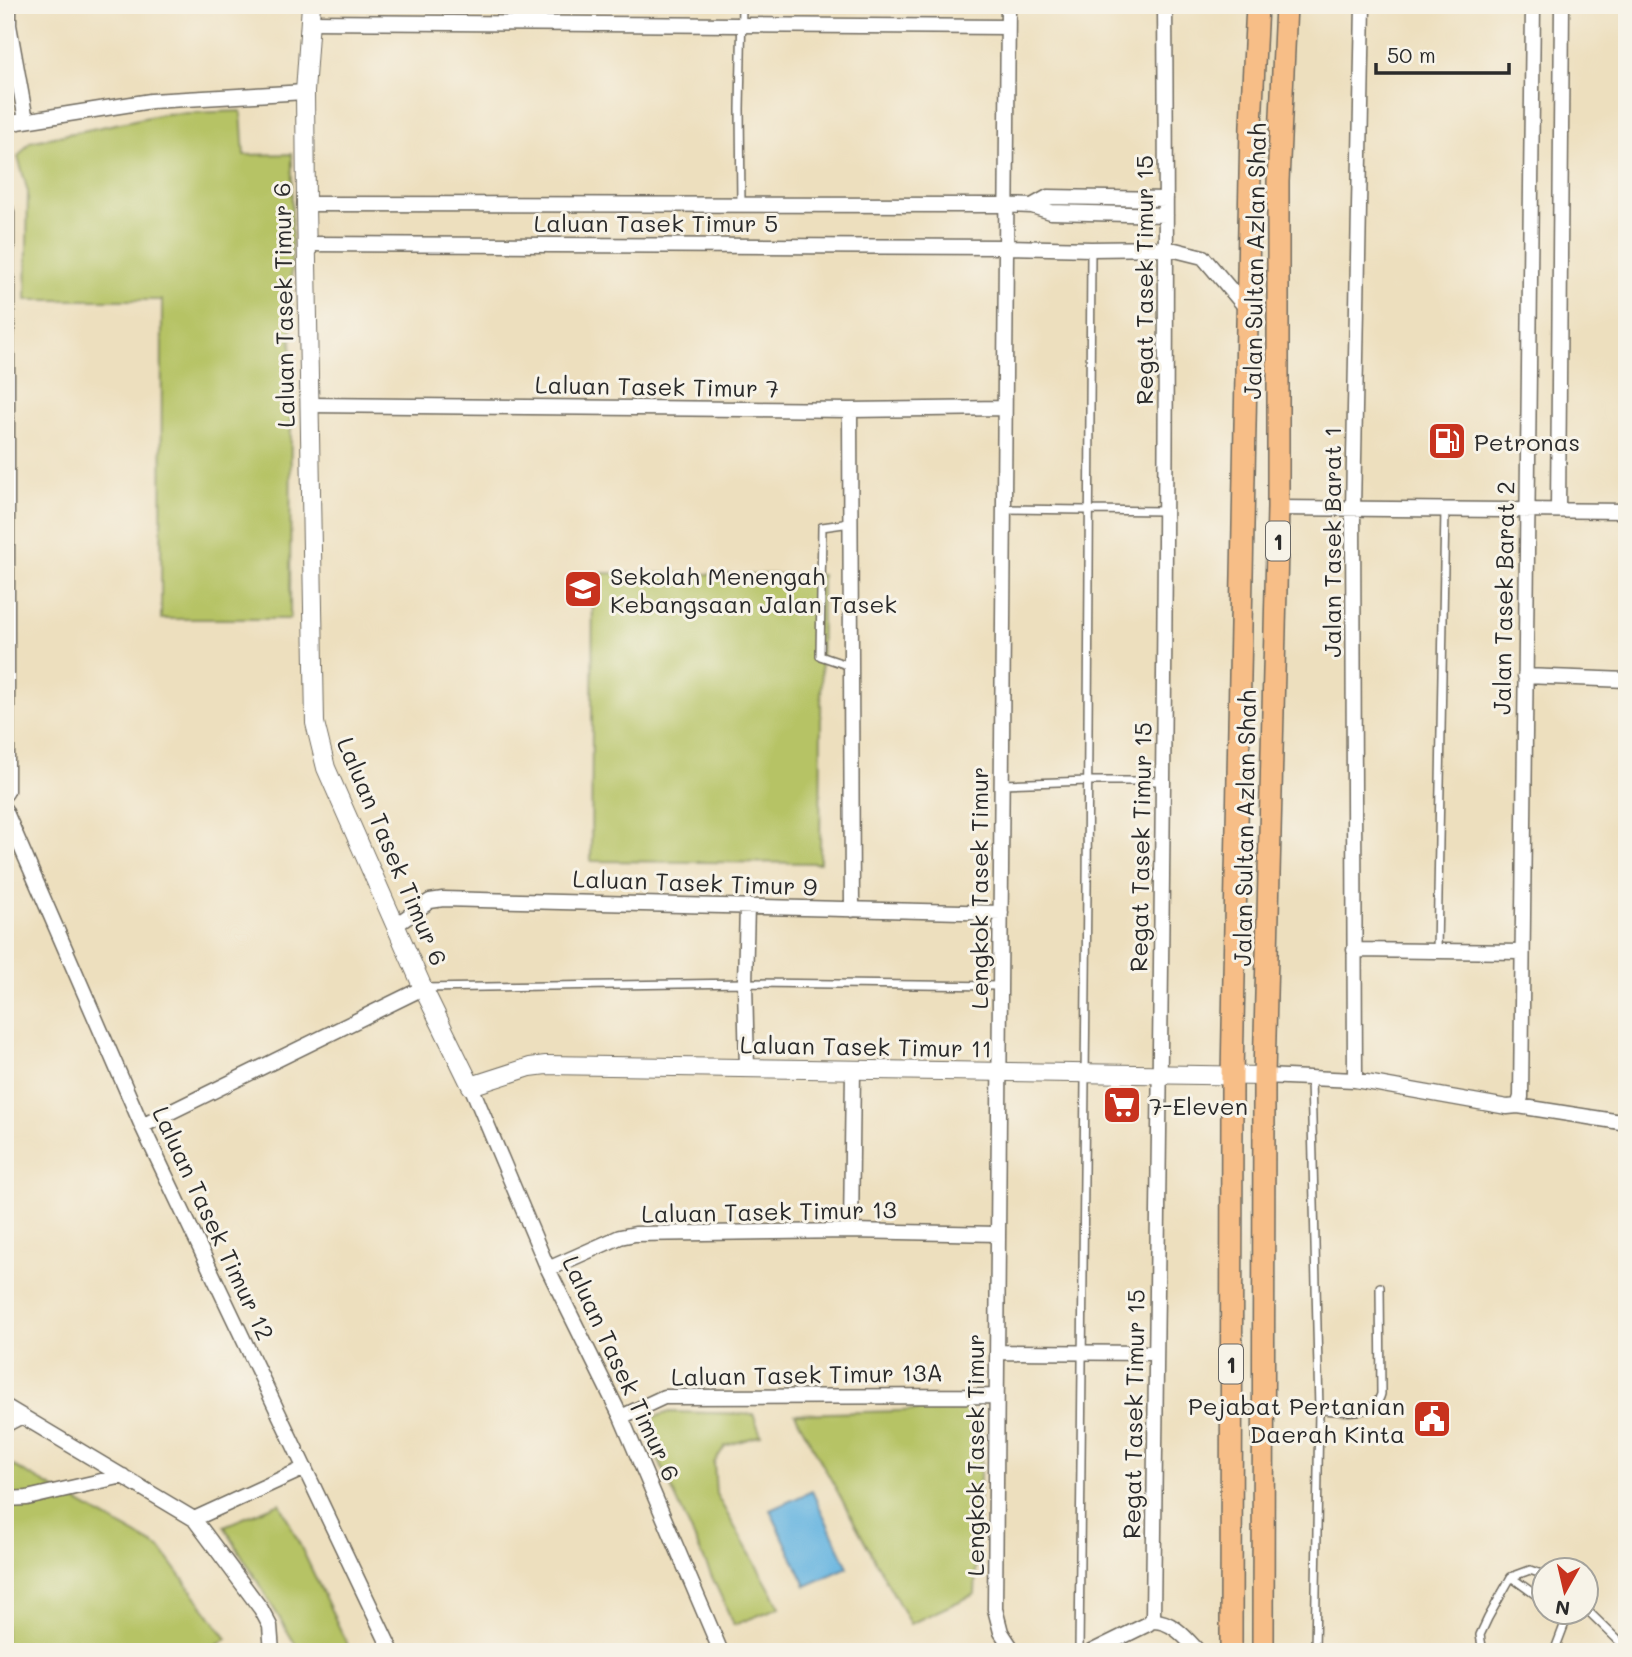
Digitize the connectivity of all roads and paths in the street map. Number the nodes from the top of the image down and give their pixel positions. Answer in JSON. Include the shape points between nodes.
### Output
{"nodes":[{"id":1,"x":9,"y":5,"type":"edge"},
{"id":2,"x":742,"y":5,"type":"edge"},
{"id":3,"x":1007,"y":5,"type":"edge"},
{"id":4,"x":1165,"y":5,"type":"edge"},
{"id":5,"x":1257,"y":5,"type":"edge"},
{"id":6,"x":1286,"y":5,"type":"edge"},
{"id":7,"x":1363,"y":5,"type":"edge"},
{"id":8,"x":1533,"y":5,"type":"edge"},
{"id":9,"x":1562,"y":5,"type":"edge"},
{"id":10,"x":310,"y":13,"type":"edge"},
{"id":11,"x":741,"y":25,"type":"junction"},
{"id":12,"x":7,"y":26,"type":"edge"},
{"id":13,"x":1007,"y":27,"type":"junction"},
{"id":14,"x":305,"y":92,"type":"junction"},
{"id":15,"x":26,"y":120,"type":"junction"},
{"id":16,"x":5,"y":124,"type":"edge"},
{"id":17,"x":1166,"y":199,"type":"junction"},
{"id":18,"x":5,"y":203,"type":"edge"},
{"id":19,"x":306,"y":204,"type":"junction"},
{"id":20,"x":741,"y":204,"type":"junction"},
{"id":21,"x":1006,"y":205,"type":"junction"},
{"id":22,"x":1032,"y":206,"type":"junction"},
{"id":23,"x":1167,"y":215,"type":"junction"},
{"id":24,"x":306,"y":244,"type":"junction"},
{"id":25,"x":1005,"y":247,"type":"junction"},
{"id":26,"x":1167,"y":248,"type":"junction"},
{"id":27,"x":1091,"y":249,"type":"junction"},
{"id":28,"x":1247,"y":309,"type":"junction"},
{"id":29,"x":309,"y":405,"type":"junction"},
{"id":30,"x":1004,"y":408,"type":"junction"},
{"id":31,"x":850,"y":410,"type":"junction"},
{"id":32,"x":1278,"y":508,"type":"junction"},
{"id":33,"x":1004,"y":509,"type":"junction"},
{"id":34,"x":1353,"y":509,"type":"junction"},
{"id":35,"x":1444,"y":509,"type":"junction"},
{"id":36,"x":1089,"y":510,"type":"junction"},
{"id":37,"x":1527,"y":510,"type":"junction"},
{"id":38,"x":1558,"y":510,"type":"junction"},
{"id":39,"x":1165,"y":511,"type":"junction"},
{"id":40,"x":1627,"y":511,"type":"edge"},
{"id":41,"x":851,"y":523,"type":"junction"},
{"id":42,"x":851,"y":667,"type":"junction"},
{"id":43,"x":1525,"y":676,"type":"junction"},
{"id":44,"x":1627,"y":680,"type":"edge"},
{"id":45,"x":1088,"y":781,"type":"junction"},
{"id":46,"x":1164,"y":781,"type":"junction"},
{"id":47,"x":1002,"y":784,"type":"junction"},
{"id":48,"x":5,"y":794,"type":"edge"},
{"id":49,"x":5,"y":810,"type":"edge"},
{"id":50,"x":747,"y":906,"type":"junction"},
{"id":51,"x":852,"y":910,"type":"junction"},
{"id":52,"x":1001,"y":913,"type":"junction"},
{"id":53,"x":396,"y":925,"type":"junction"},
{"id":54,"x":1354,"y":950,"type":"junction"},
{"id":55,"x":1437,"y":951,"type":"junction"},
{"id":56,"x":1522,"y":953,"type":"junction"},
{"id":57,"x":745,"y":983,"type":"junction"},
{"id":58,"x":1000,"y":986,"type":"junction"},
{"id":59,"x":423,"y":988,"type":"junction"},
{"id":60,"x":747,"y":1069,"type":"junction"},
{"id":61,"x":853,"y":1070,"type":"junction"},
{"id":62,"x":999,"y":1072,"type":"junction"},
{"id":63,"x":1085,"y":1074,"type":"junction"},
{"id":64,"x":1161,"y":1075,"type":"junction"},
{"id":65,"x":1232,"y":1076,"type":"junction"},
{"id":66,"x":1264,"y":1076,"type":"junction"},
{"id":67,"x":1311,"y":1078,"type":"junction"},
{"id":68,"x":1355,"y":1080,"type":"junction"},
{"id":69,"x":471,"y":1086,"type":"junction"},
{"id":70,"x":1517,"y":1106,"type":"junction"},
{"id":71,"x":1627,"y":1123,"type":"edge"},
{"id":72,"x":142,"y":1126,"type":"junction"},
{"id":73,"x":851,"y":1231,"type":"junction"},
{"id":74,"x":998,"y":1234,"type":"junction"},
{"id":75,"x":548,"y":1269,"type":"junction"},
{"id":76,"x":1380,"y":1287,"type":"dead end"},
{"id":77,"x":998,"y":1352,"type":"junction"},
{"id":78,"x":1082,"y":1353,"type":"junction"},
{"id":79,"x":1156,"y":1353,"type":"junction"},
{"id":80,"x":997,"y":1396,"type":"junction"},
{"id":81,"x":5,"y":1406,"type":"edge"},
{"id":82,"x":1320,"y":1410,"type":"junction"},
{"id":83,"x":22,"y":1416,"type":"junction"},
{"id":84,"x":621,"y":1417,"type":"junction"},
{"id":85,"x":5,"y":1425,"type":"edge"},
{"id":86,"x":305,"y":1468,"type":"junction"},
{"id":87,"x":123,"y":1476,"type":"junction"},
{"id":88,"x":5,"y":1499,"type":"edge"},
{"id":89,"x":194,"y":1520,"type":"junction"},
{"id":90,"x":1530,"y":1570,"type":"edge"},
{"id":91,"x":1511,"y":1577,"type":"junction"},
{"id":92,"x":1530,"y":1590,"type":"edge"},
{"id":93,"x":1152,"y":1621,"type":"junction"},
{"id":94,"x":1600,"y":1622,"type":"edge"},
{"id":95,"x":1564,"y":1626,"type":"edge"},
{"id":96,"x":1627,"y":1648,"type":"edge"},
{"id":97,"x":272,"y":1652,"type":"edge"},
{"id":98,"x":392,"y":1652,"type":"edge"},
{"id":99,"x":721,"y":1652,"type":"edge"},
{"id":100,"x":1014,"y":1652,"type":"edge"},
{"id":101,"x":1079,"y":1652,"type":"edge"},
{"id":102,"x":1091,"y":1652,"type":"edge"},
{"id":103,"x":1199,"y":1652,"type":"edge"},
{"id":104,"x":1231,"y":1652,"type":"edge"},
{"id":105,"x":1263,"y":1652,"type":"edge"},
{"id":106,"x":1315,"y":1652,"type":"edge"},
{"id":107,"x":1483,"y":1652,"type":"edge"},
{"id":108,"x":1554,"y":1652,"type":"edge"}],
"edges":[{"from":1,"to":12,"type":"street"},
{"from":2,"to":11,"type":"lane"},
{"from":3,"to":13,"type":"street","name":"Lengkok Tasek Timur"},
{"from":4,"to":17,"type":"street","name":"Regat Tasek Timur 15"},
{"from":5,"to":28,"type":"main road","name":"Jalan Sultan Azlan Shah","number":"1"},
{"from":6,"to":32,"type":"main road","name":"Jalan Sultan Azlan Shah","number":"1","via":[[1278,182]]},
{"from":7,"to":34,"type":"street","name":"Jalan Tasek Barat 1"},
{"from":8,"to":37,"type":"street","name":"Jalan Tasek Barat 2"},
{"from":9,"to":38,"type":"street"},
{"from":10,"to":11,"type":"street"},
{"from":10,"to":14,"type":"street","name":"Laluan Tasek Timur 6"},
{"from":11,"to":13,"type":"street"},
{"from":11,"to":20,"type":"lane"},
{"from":12,"to":15,"type":"street"},
{"from":13,"to":21,"type":"street","name":"Lengkok Tasek Timur"},
{"from":14,"to":15,"type":"street","via":[[151,101]]},
{"from":14,"to":19,"type":"street","name":"Laluan Tasek Timur 6"},
{"from":15,"to":16,"type":"street"},
{"from":17,"to":22,"type":"street","via":[[1048,197]]},
{"from":17,"to":23,"type":"street","name":"Regat Tasek Timur 15"},
{"from":18,"to":48,"type":"street"},
{"from":19,"to":20,"type":"street"},
{"from":19,"to":24,"type":"street","name":"Laluan Tasek Timur 6"},
{"from":20,"to":21,"type":"street"},
{"from":21,"to":22,"type":"street"},
{"from":21,"to":25,"type":"street","name":"Lengkok Tasek Timur"},
{"from":22,"to":23,"type":"street","via":[[1051,212]]},
{"from":23,"to":26,"type":"street","name":"Regat Tasek Timur 15"},
{"from":24,"to":25,"type":"street","name":"Laluan Tasek Timur 5"},
{"from":24,"to":29,"type":"street","name":"Laluan Tasek Timur 6"},
{"from":25,"to":27,"type":"street"},
{"from":25,"to":30,"type":"street","name":"Lengkok Tasek Timur"},
{"from":26,"to":27,"type":"street"},
{"from":26,"to":28,"type":"street","via":[[1203,257]]},
{"from":26,"to":39,"type":"street","name":"Regat Tasek Timur 15"},
{"from":27,"to":36,"type":"lane"},
{"from":28,"to":65,"type":"main road","name":"Jalan Sultan Azlan Shah","number":"1"},
{"from":29,"to":31,"type":"street","name":"Laluan Tasek Timur 7"},
{"from":29,"to":53,"type":"street","name":"Laluan Tasek Timur 6","via":[[315,723],[326,768]]},
{"from":30,"to":31,"type":"street","name":"Laluan Tasek Timur 7"},
{"from":30,"to":33,"type":"street","name":"Lengkok Tasek Timur"},
{"from":31,"to":41,"type":"street"},
{"from":32,"to":34,"type":"street"},
{"from":32,"to":66,"type":"main road","name":"Jalan Sultan Azlan Shah","number":"1"},
{"from":33,"to":36,"type":"lane"},
{"from":33,"to":47,"type":"street","name":"Lengkok Tasek Timur"},
{"from":34,"to":35,"type":"street"},
{"from":34,"to":54,"type":"street","name":"Jalan Tasek Barat 1"},
{"from":35,"to":37,"type":"street"},
{"from":35,"to":55,"type":"lane"},
{"from":36,"to":39,"type":"lane"},
{"from":36,"to":45,"type":"lane"},
{"from":37,"to":38,"type":"street"},
{"from":37,"to":43,"type":"street","name":"Jalan Tasek Barat 2"},
{"from":38,"to":40,"type":"street"},
{"from":39,"to":46,"type":"street","name":"Regat Tasek Timur 15"},
{"from":41,"to":42,"type":"street"},
{"from":41,"to":42,"type":"lane","via":[[822,527],[820,656]]},
{"from":42,"to":51,"type":"street"},
{"from":43,"to":44,"type":"street"},
{"from":43,"to":56,"type":"street","name":"Jalan Tasek Barat 2"},
{"from":45,"to":46,"type":"lane"},
{"from":45,"to":47,"type":"lane"},
{"from":45,"to":63,"type":"lane"},
{"from":46,"to":64,"type":"street","name":"Regat Tasek Timur 15"},
{"from":47,"to":52,"type":"street","name":"Lengkok Tasek Timur"},
{"from":49,"to":72,"type":"street","name":"Laluan Tasek Timur 12"},
{"from":50,"to":51,"type":"street","name":"Laluan Tasek Timur 9"},
{"from":50,"to":53,"type":"street","name":"Laluan Tasek Timur 9","via":[[443,899],[430,901]]},
{"from":50,"to":57,"type":"street"},
{"from":51,"to":52,"type":"street","name":"Laluan Tasek Timur 9"},
{"from":52,"to":58,"type":"street","name":"Lengkok Tasek Timur"},
{"from":53,"to":59,"type":"street","name":"Laluan Tasek Timur 6"},
{"from":54,"to":55,"type":"street"},
{"from":54,"to":68,"type":"street","name":"Jalan Tasek Barat 1"},
{"from":55,"to":56,"type":"street"},
{"from":56,"to":70,"type":"street","name":"Jalan Tasek Barat 2","via":[[1521,1097]]},
{"from":57,"to":58,"type":"lane"},
{"from":57,"to":59,"type":"lane"},
{"from":57,"to":60,"type":"street"},
{"from":58,"to":62,"type":"street","name":"Lengkok Tasek Timur"},
{"from":59,"to":69,"type":"street","name":"Laluan Tasek Timur 6"},
{"from":59,"to":72,"type":"street"},
{"from":60,"to":61,"type":"street","name":"Laluan Tasek Timur 11"},
{"from":60,"to":69,"type":"street","name":"Laluan Tasek Timur 11","via":[[546,1065]]},
{"from":61,"to":62,"type":"street","name":"Laluan Tasek Timur 11"},
{"from":61,"to":73,"type":"street"},
{"from":62,"to":63,"type":"street","name":"Laluan Tasek Timur 11"},
{"from":62,"to":74,"type":"street","name":"Lengkok Tasek Timur"},
{"from":63,"to":64,"type":"street","name":"Laluan Tasek Timur 11"},
{"from":63,"to":78,"type":"lane"},
{"from":64,"to":65,"type":"street","name":"Laluan Tasek Timur 11"},
{"from":64,"to":79,"type":"street","name":"Regat Tasek Timur 15"},
{"from":65,"to":66,"type":"street","name":"Laluan Tasek Timur 11"},
{"from":65,"to":104,"type":"main road","name":"Jalan Sultan Azlan Shah","number":"1"},
{"from":66,"to":67,"type":"street"},
{"from":66,"to":105,"type":"main road","name":"Jalan Sultan Azlan Shah","number":"1"},
{"from":67,"to":68,"type":"street"},
{"from":67,"to":82,"type":"lane"},
{"from":68,"to":70,"type":"street"},
{"from":69,"to":75,"type":"street","name":"Laluan Tasek Timur 6"},
{"from":70,"to":71,"type":"street"},
{"from":72,"to":86,"type":"street","name":"Laluan Tasek Timur 12"},
{"from":73,"to":74,"type":"street","name":"Laluan Tasek Timur 13"},
{"from":73,"to":75,"type":"street","name":"Laluan Tasek Timur 13","via":[[635,1234]]},
{"from":74,"to":77,"type":"street","name":"Lengkok Tasek Timur"},
{"from":75,"to":84,"type":"street","name":"Laluan Tasek Timur 6"},
{"from":76,"to":82,"type":"lane","via":[[1379,1402],[1361,1411]]},
{"from":77,"to":78,"type":"street"},
{"from":77,"to":80,"type":"street","name":"Lengkok Tasek Timur"},
{"from":78,"to":79,"type":"street"},
{"from":78,"to":101,"type":"lane"},
{"from":79,"to":93,"type":"street","name":"Regat Tasek Timur 15"},
{"from":80,"to":84,"type":"street","name":"Laluan Tasek Timur 13A","via":[[664,1397]]},
{"from":80,"to":100,"type":"street","name":"Lengkok Tasek Timur","via":[[995,1609],[1001,1632]]},
{"from":81,"to":83,"type":"street"},
{"from":82,"to":106,"type":"lane"},
{"from":83,"to":85,"type":"street"},
{"from":83,"to":87,"type":"street"},
{"from":84,"to":99,"type":"street","name":"Laluan Tasek Timur 6"},
{"from":86,"to":89,"type":"street"},
{"from":86,"to":98,"type":"street","name":"Laluan Tasek Timur 12"},
{"from":87,"to":88,"type":"street"},
{"from":87,"to":89,"type":"street"},
{"from":89,"to":97,"type":"street","via":[[261,1609],[270,1626]]},
{"from":90,"to":91,"type":"lane"},
{"from":91,"to":92,"type":"lane"},
{"from":91,"to":107,"type":"lane","via":[[1480,1635]]},
{"from":93,"to":102,"type":"street"},
{"from":93,"to":103,"type":"street","via":[[1174,1628]]},
{"from":94,"to":96,"type":"lane"},
{"from":95,"to":108,"type":"lane"}]}
